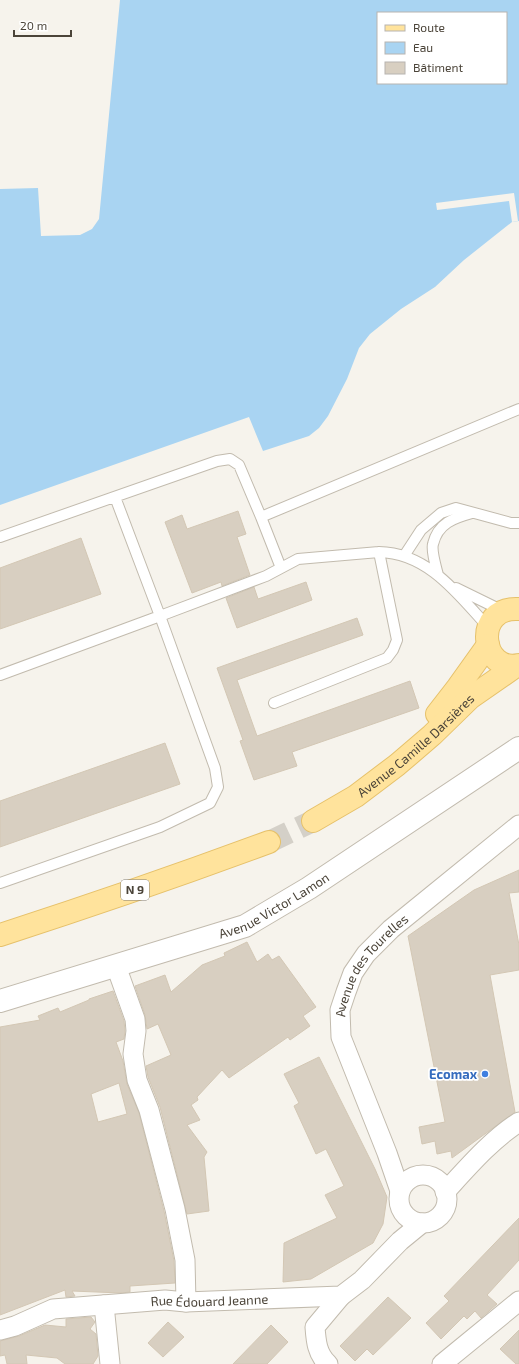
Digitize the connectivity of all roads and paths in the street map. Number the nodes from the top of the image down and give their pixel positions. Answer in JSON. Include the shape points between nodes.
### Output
{"nodes":[{"id":1,"x":519,"y":409,"type":"edge"},
{"id":2,"x":115,"y":497,"type":"junction"},
{"id":3,"x":472,"y":513,"type":"junction"},
{"id":4,"x":261,"y":518,"type":"junction"},
{"id":5,"x":519,"y":523,"type":"edge"},
{"id":6,"x":0,"y":537,"type":"edge"},
{"id":7,"x":379,"y":552,"type":"junction"},
{"id":8,"x":404,"y":556,"type":"junction"},
{"id":9,"x":282,"y":568,"type":"junction"},
{"id":10,"x":438,"y":574,"type":"junction"},
{"id":11,"x":451,"y":585,"type":"junction"},
{"id":12,"x":511,"y":610,"type":"edge"},
{"id":13,"x":160,"y":616,"type":"junction"},
{"id":14,"x":488,"y":636,"type":"junction"},
{"id":15,"x":518,"y":665,"type":"edge"},
{"id":16,"x":0,"y":675,"type":"edge"},
{"id":17,"x":274,"y":703,"type":"dead end"},
{"id":18,"x":519,"y":748,"type":"edge"},
{"id":19,"x":519,"y":825,"type":"edge"},
{"id":20,"x":0,"y":883,"type":"edge"},
{"id":21,"x":0,"y":924,"type":"edge"},
{"id":22,"x":0,"y":935,"type":"edge"},
{"id":23,"x":116,"y":966,"type":"junction"},
{"id":24,"x":0,"y":1001,"type":"edge"},
{"id":25,"x":519,"y":1122,"type":"edge"},
{"id":26,"x":387,"y":1153,"type":"junction"},
{"id":27,"x":474,"y":1161,"type":"junction"},
{"id":28,"x":425,"y":1177,"type":"junction"},
{"id":29,"x":446,"y":1192,"type":"junction"},
{"id":30,"x":401,"y":1200,"type":"junction"},
{"id":31,"x":422,"y":1222,"type":"junction"},
{"id":32,"x":400,"y":1241,"type":"junction"},
{"id":33,"x":341,"y":1296,"type":"junction"},
{"id":34,"x":519,"y":1301,"type":"edge"},
{"id":35,"x":186,"y":1302,"type":"junction"},
{"id":36,"x":104,"y":1305,"type":"junction"},
{"id":37,"x":0,"y":1330,"type":"edge"},
{"id":38,"x":106,"y":1361,"type":"edge"},
{"id":39,"x":328,"y":1364,"type":"edge"},
{"id":40,"x":442,"y":1364,"type":"edge"}],
"edges":[{"from":1,"to":4,"type":"lane"},
{"from":2,"to":4,"type":"lane","via":[[217,461],[230,459],[239,466]]},
{"from":2,"to":6,"type":"lane"},
{"from":2,"to":13,"type":"lane"},
{"from":3,"to":5,"type":"lane"},
{"from":3,"to":8,"type":"lane","via":[[456,508],[441,513],[422,530]]},
{"from":3,"to":10,"type":"lane","via":[[452,519],[440,528],[433,545]]},
{"from":4,"to":9,"type":"lane"},
{"from":7,"to":8,"type":"lane"},
{"from":7,"to":9,"type":"lane","via":[[298,559]]},
{"from":7,"to":17,"type":"lane","via":[[397,640],[393,650],[387,658]]},
{"from":8,"to":10,"type":"lane"},
{"from":9,"to":13,"type":"lane"},
{"from":10,"to":11,"type":"lane"},
{"from":11,"to":12,"type":"lane"},
{"from":11,"to":14,"type":"lane"},
{"from":12,"to":14,"type":"main road","name":"Avenue Camille Darsières","via":[[497,615]]},
{"from":13,"to":16,"type":"lane"},
{"from":13,"to":20,"type":"lane","via":[[214,768],[218,787],[210,803],[160,827]]},
{"from":14,"to":15,"type":"main road","via":[[492,654],[498,660],[507,665]]},
{"from":14,"to":15,"type":"main road","name":"Avenue Camille Darsières","via":[[458,687],[412,741],[310,817],[356,796],[438,730],[470,698]]},
{"from":18,"to":23,"type":"street","name":"Avenue Victor Lamon","via":[[309,888],[245,926]]},
{"from":19,"to":26,"type":"street","name":"Avenue des Tourelles","via":[[391,929],[366,954],[353,973],[340,1010],[341,1037]]},
{"from":21,"to":22,"type":"main road","number":"N 9","via":[[266,838],[168,879]]},
{"from":23,"to":24,"type":"street","name":"Avenue Victor Lamon"},
{"from":23,"to":35,"type":"street","via":[[135,1019],[133,1054],[137,1080],[149,1110],[175,1210],[185,1260]]},
{"from":25,"to":27,"type":"street","via":[[510,1127]]},
{"from":26,"to":28,"type":"street"},
{"from":26,"to":30,"type":"street","name":"Avenue des Tourelles"},
{"from":27,"to":28,"type":"street"},
{"from":27,"to":29,"type":"street"},
{"from":28,"to":29,"type":"street","via":[[443,1186]]},
{"from":28,"to":30,"type":"street","via":[[410,1179],[404,1184]]},
{"from":29,"to":31,"type":"street","via":[[447,1200],[442,1214],[429,1222]]},
{"from":30,"to":31,"type":"street","via":[[410,1219]]},
{"from":30,"to":32,"type":"street"},
{"from":31,"to":32,"type":"street"},
{"from":32,"to":33,"type":"street","via":[[362,1280]]},
{"from":33,"to":35,"type":"street","name":"Rue Édouard Jeanne"},
{"from":33,"to":39,"type":"street","via":[[315,1327],[316,1342]]},
{"from":34,"to":40,"type":"street"},
{"from":35,"to":36,"type":"street","name":"Rue Édouard Jeanne","via":[[165,1300]]},
{"from":36,"to":37,"type":"street","name":"Rue Édouard Jeanne","via":[[53,1309]]},
{"from":36,"to":38,"type":"street"}]}
